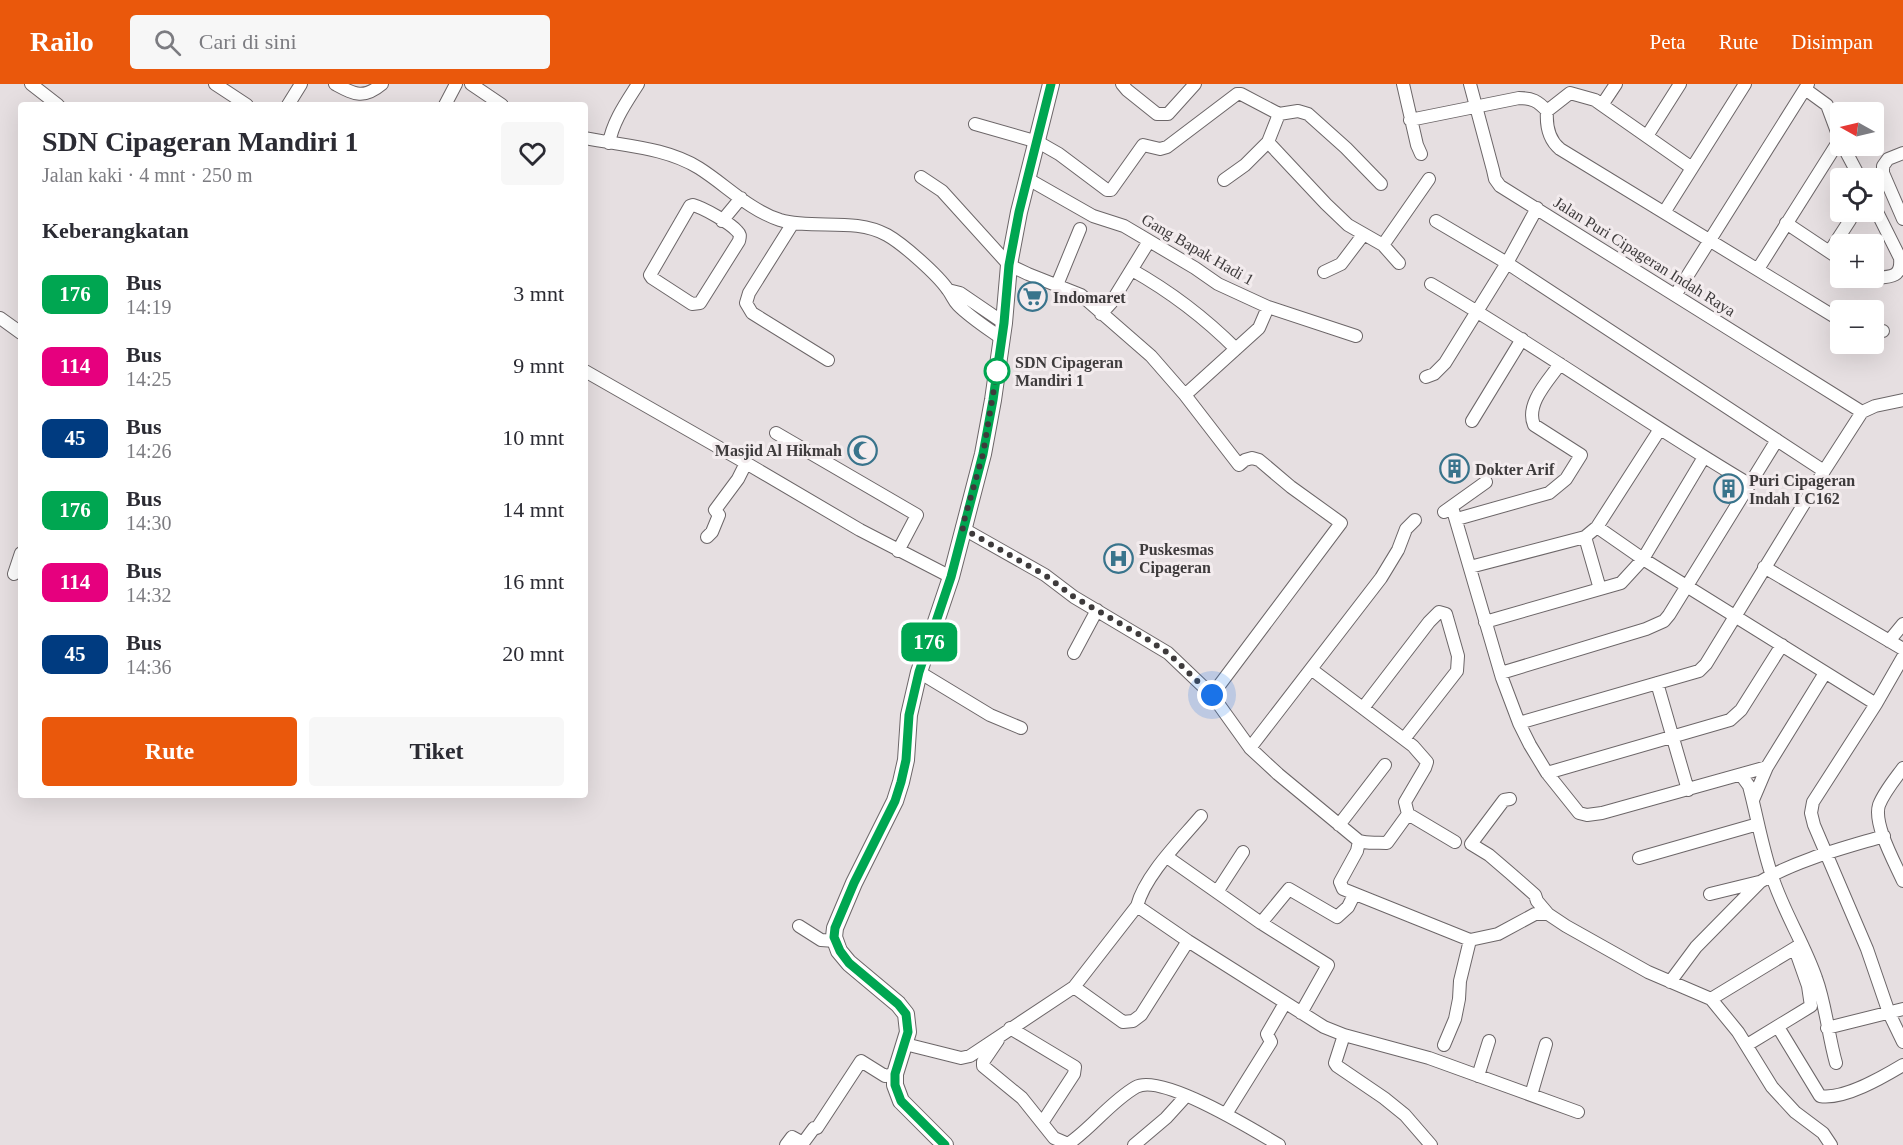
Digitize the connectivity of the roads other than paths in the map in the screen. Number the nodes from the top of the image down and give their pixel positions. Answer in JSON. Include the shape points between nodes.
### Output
{"nodes":[{"id":1,"x":31,"y":84,"type":"edge"},
{"id":2,"x":214,"y":84,"type":"edge"},
{"id":3,"x":301,"y":84,"type":"edge"},
{"id":4,"x":335,"y":84,"type":"edge"},
{"id":5,"x":381,"y":84,"type":"edge"},
{"id":6,"x":456,"y":84,"type":"edge"},
{"id":7,"x":471,"y":84,"type":"edge"},
{"id":8,"x":638,"y":84,"type":"edge"},
{"id":9,"x":1122,"y":84,"type":"edge"},
{"id":10,"x":1195,"y":84,"type":"edge"},
{"id":11,"x":1403,"y":84,"type":"edge"},
{"id":12,"x":1470,"y":84,"type":"edge"},
{"id":13,"x":1617,"y":84,"type":"edge"},
{"id":14,"x":1680,"y":84,"type":"edge"},
{"id":15,"x":1745,"y":84,"type":"edge"},
{"id":16,"x":1048,"y":85,"type":"edge"},
{"id":17,"x":1807,"y":87,"type":"edge"},
{"id":18,"x":1571,"y":88,"type":"edge"},
{"id":19,"x":54,"y":102,"type":"edge"},
{"id":20,"x":242,"y":102,"type":"edge"},
{"id":21,"x":290,"y":102,"type":"edge"},
{"id":22,"x":447,"y":102,"type":"edge"},
{"id":23,"x":498,"y":102,"type":"edge"},
{"id":24,"x":1476,"y":105,"type":"junction"},
{"id":25,"x":1602,"y":105,"type":"junction"},
{"id":26,"x":1547,"y":111,"type":"junction"},
{"id":27,"x":1830,"y":113,"type":"edge"},
{"id":28,"x":1279,"y":114,"type":"junction"},
{"id":29,"x":1410,"y":120,"type":"junction"},
{"id":30,"x":975,"y":124,"type":"dead end"},
{"id":31,"x":1647,"y":136,"type":"junction"},
{"id":32,"x":588,"y":139,"type":"edge"},
{"id":33,"x":1038,"y":142,"type":"junction"},
{"id":34,"x":1268,"y":142,"type":"junction"},
{"id":35,"x":609,"y":143,"type":"junction"},
{"id":36,"x":1903,"y":153,"type":"edge"},
{"id":37,"x":1421,"y":154,"type":"dead end"},
{"id":38,"x":1830,"y":155,"type":"edge"},
{"id":39,"x":1692,"y":168,"type":"junction"},
{"id":40,"x":921,"y":177,"type":"dead end"},
{"id":41,"x":1429,"y":178,"type":"dead end"},
{"id":42,"x":1028,"y":179,"type":"junction"},
{"id":43,"x":1224,"y":180,"type":"dead end"},
{"id":44,"x":1381,"y":184,"type":"dead end"},
{"id":45,"x":741,"y":198,"type":"junction"},
{"id":46,"x":1537,"y":208,"type":"junction"},
{"id":47,"x":1665,"y":211,"type":"junction"},
{"id":48,"x":1903,"y":219,"type":"edge"},
{"id":49,"x":722,"y":221,"type":"junction"},
{"id":50,"x":1436,"y":221,"type":"dead end"},
{"id":51,"x":1882,"y":222,"type":"edge"},
{"id":52,"x":793,"y":223,"type":"junction"},
{"id":53,"x":1786,"y":223,"type":"junction"},
{"id":54,"x":1080,"y":229,"type":"dead end"},
{"id":55,"x":1363,"y":235,"type":"junction"},
{"id":56,"x":1711,"y":240,"type":"junction"},
{"id":57,"x":1383,"y":245,"type":"junction"},
{"id":58,"x":1146,"y":246,"type":"dead end"},
{"id":59,"x":1830,"y":252,"type":"edge"},
{"id":60,"x":1400,"y":263,"type":"dead end"},
{"id":61,"x":1507,"y":263,"type":"junction"},
{"id":62,"x":1009,"y":265,"type":"junction"},
{"id":63,"x":1758,"y":269,"type":"junction"},
{"id":64,"x":1132,"y":270,"type":"junction"},
{"id":65,"x":1324,"y":272,"type":"dead end"},
{"id":66,"x":1884,"y":277,"type":"edge"},
{"id":67,"x":1431,"y":284,"type":"dead end"},
{"id":68,"x":1057,"y":285,"type":"junction"},
{"id":69,"x":1676,"y":294,"type":"junction"},
{"id":70,"x":1477,"y":311,"type":"junction"},
{"id":71,"x":1101,"y":314,"type":"junction"},
{"id":72,"x":1266,"y":315,"type":"junction"},
{"id":73,"x":1830,"y":315,"type":"edge"},
{"id":74,"x":0,"y":318,"type":"edge"},
{"id":75,"x":18,"y":330,"type":"edge"},
{"id":76,"x":1003,"y":331,"type":"junction"},
{"id":77,"x":1356,"y":336,"type":"dead end"},
{"id":78,"x":1522,"y":339,"type":"junction"},
{"id":79,"x":1236,"y":349,"type":"junction"},
{"id":80,"x":828,"y":360,"type":"dead end"},
{"id":81,"x":1560,"y":364,"type":"junction"},
{"id":82,"x":588,"y":373,"type":"edge"},
{"id":83,"x":1426,"y":377,"type":"dead end"},
{"id":84,"x":1185,"y":395,"type":"junction"},
{"id":85,"x":1903,"y":400,"type":"edge"},
{"id":86,"x":1862,"y":412,"type":"junction"},
{"id":87,"x":1472,"y":421,"type":"dead end"},
{"id":88,"x":1660,"y":429,"type":"junction"},
{"id":89,"x":776,"y":433,"type":"dead end"},
{"id":90,"x":1777,"y":440,"type":"junction"},
{"id":91,"x":1704,"y":457,"type":"junction"},
{"id":92,"x":746,"y":463,"type":"junction"},
{"id":93,"x":1824,"y":471,"type":"junction"},
{"id":94,"x":1486,"y":482,"type":"dead end"},
{"id":95,"x":1749,"y":484,"type":"junction"},
{"id":96,"x":1457,"y":519,"type":"junction"},
{"id":97,"x":1415,"y":520,"type":"dead end"},
{"id":98,"x":1597,"y":527,"type":"junction"},
{"id":99,"x":962,"y":528,"type":"junction"},
{"id":100,"x":706,"y":537,"type":"dead end"},
{"id":101,"x":1585,"y":537,"type":"junction"},
{"id":102,"x":898,"y":551,"type":"junction"},
{"id":103,"x":1643,"y":559,"type":"junction"},
{"id":104,"x":18,"y":562,"type":"edge"},
{"id":105,"x":1470,"y":567,"type":"junction"},
{"id":106,"x":1764,"y":567,"type":"junction"},
{"id":107,"x":14,"y":574,"type":"dead end"},
{"id":108,"x":951,"y":577,"type":"junction"},
{"id":109,"x":1688,"y":586,"type":"junction"},
{"id":110,"x":1600,"y":589,"type":"junction"},
{"id":111,"x":1097,"y":610,"type":"junction"},
{"id":112,"x":1735,"y":617,"type":"junction"},
{"id":113,"x":1485,"y":622,"type":"junction"},
{"id":114,"x":1903,"y":624,"type":"edge"},
{"id":115,"x":1888,"y":640,"type":"junction"},
{"id":116,"x":1782,"y":645,"type":"junction"},
{"id":117,"x":1903,"y":649,"type":"edge"},
{"id":118,"x":1074,"y":653,"type":"dead end"},
{"id":119,"x":1903,"y":657,"type":"edge"},
{"id":120,"x":1311,"y":669,"type":"junction"},
{"id":121,"x":919,"y":672,"type":"junction"},
{"id":122,"x":1501,"y":673,"type":"junction"},
{"id":123,"x":1825,"y":673,"type":"junction"},
{"id":124,"x":1657,"y":683,"type":"junction"},
{"id":125,"x":1212,"y":695,"type":"junction"},
{"id":126,"x":1876,"y":705,"type":"junction"},
{"id":127,"x":1363,"y":708,"type":"junction"},
{"id":128,"x":1519,"y":723,"type":"junction"},
{"id":129,"x":1021,"y":728,"type":"dead end"},
{"id":130,"x":1673,"y":736,"type":"junction"},
{"id":131,"x":1404,"y":739,"type":"junction"},
{"id":132,"x":1250,"y":748,"type":"junction"},
{"id":133,"x":1385,"y":765,"type":"dead end"},
{"id":134,"x":1767,"y":767,"type":"junction"},
{"id":135,"x":1903,"y":768,"type":"edge"},
{"id":136,"x":1547,"y":773,"type":"junction"},
{"id":137,"x":1741,"y":775,"type":"junction"},
{"id":138,"x":1688,"y":790,"type":"junction"},
{"id":139,"x":1510,"y":799,"type":"dead end"},
{"id":140,"x":1753,"y":800,"type":"junction"},
{"id":141,"x":1408,"y":814,"type":"junction"},
{"id":142,"x":1200,"y":816,"type":"dead end"},
{"id":143,"x":1758,"y":824,"type":"junction"},
{"id":144,"x":1339,"y":825,"type":"junction"},
{"id":145,"x":1884,"y":836,"type":"junction"},
{"id":146,"x":1359,"y":841,"type":"junction"},
{"id":147,"x":1455,"y":842,"type":"dead end"},
{"id":148,"x":1243,"y":852,"type":"dead end"},
{"id":149,"x":1826,"y":854,"type":"junction"},
{"id":150,"x":1167,"y":856,"type":"junction"},
{"id":151,"x":1639,"y":858,"type":"dead end"},
{"id":152,"x":1899,"y":865,"type":"edge"},
{"id":153,"x":1766,"y":878,"type":"junction"},
{"id":154,"x":1903,"y":881,"type":"edge"},
{"id":155,"x":1217,"y":892,"type":"junction"},
{"id":156,"x":1710,"y":894,"type":"dead end"},
{"id":157,"x":1354,"y":895,"type":"junction"},
{"id":158,"x":1137,"y":906,"type":"junction"},
{"id":159,"x":1548,"y":914,"type":"junction"},
{"id":160,"x":1261,"y":923,"type":"junction"},
{"id":161,"x":799,"y":926,"type":"dead end"},
{"id":162,"x":1470,"y":940,"type":"junction"},
{"id":163,"x":835,"y":941,"type":"junction"},
{"id":164,"x":1188,"y":941,"type":"junction"},
{"id":165,"x":1798,"y":946,"type":"junction"},
{"id":166,"x":1670,"y":982,"type":"junction"},
{"id":167,"x":1074,"y":987,"type":"junction"},
{"id":168,"x":1711,"y":999,"type":"junction"},
{"id":169,"x":1285,"y":1003,"type":"junction"},
{"id":170,"x":1903,"y":1009,"type":"edge"},
{"id":171,"x":1301,"y":1013,"type":"junction"},
{"id":172,"x":1889,"y":1013,"type":"junction"},
{"id":173,"x":1778,"y":1027,"type":"junction"},
{"id":174,"x":1827,"y":1028,"type":"junction"},
{"id":175,"x":1006,"y":1031,"type":"junction"},
{"id":176,"x":1344,"y":1035,"type":"junction"},
{"id":177,"x":1489,"y":1041,"type":"dead end"},
{"id":178,"x":1903,"y":1042,"type":"edge"},
{"id":179,"x":905,"y":1044,"type":"junction"},
{"id":180,"x":1546,"y":1044,"type":"dead end"},
{"id":181,"x":1444,"y":1045,"type":"dead end"},
{"id":182,"x":1747,"y":1045,"type":"junction"},
{"id":183,"x":1836,"y":1063,"type":"dead end"},
{"id":184,"x":1903,"y":1065,"type":"edge"},
{"id":185,"x":895,"y":1074,"type":"junction"},
{"id":186,"x":1478,"y":1076,"type":"junction"},
{"id":187,"x":1531,"y":1095,"type":"junction"},
{"id":188,"x":1186,"y":1096,"type":"junction"},
{"id":189,"x":1578,"y":1112,"type":"dead end"},
{"id":190,"x":1226,"y":1114,"type":"junction"},
{"id":191,"x":1042,"y":1122,"type":"junction"},
{"id":192,"x":786,"y":1145,"type":"edge"},
{"id":193,"x":945,"y":1145,"type":"edge"},
{"id":194,"x":1134,"y":1145,"type":"edge"},
{"id":195,"x":1279,"y":1145,"type":"edge"},
{"id":196,"x":1431,"y":1145,"type":"edge"},
{"id":197,"x":1831,"y":1145,"type":"edge"}],
"edges":[{"from":1,"to":19,"type":"street"},
{"from":2,"to":20,"type":"street"},
{"from":3,"to":21,"type":"street"},
{"from":4,"to":5,"type":"street","via":[[359,95],[372,93]]},
{"from":6,"to":22,"type":"street"},
{"from":7,"to":23,"type":"street"},
{"from":8,"to":35,"type":"street","via":[[618,116]]},
{"from":9,"to":10,"type":"street","via":[[1157,114],[1168,114]]},
{"from":11,"to":29,"type":"street"},
{"from":12,"to":24,"type":"street","name":"Jalan Puri Cipageran Indah Raya"},
{"from":13,"to":25,"type":"street"},
{"from":14,"to":31,"type":"street"},
{"from":15,"to":39,"type":"street"},
{"from":16,"to":33,"type":"street"},
{"from":17,"to":27,"type":"street","via":[[1827,105]]},
{"from":17,"to":56,"type":"street"},
{"from":18,"to":25,"type":"street"},
{"from":18,"to":26,"type":"street"},
{"from":24,"to":26,"type":"street","via":[[1530,98]]},
{"from":24,"to":29,"type":"street"},
{"from":24,"to":46,"type":"street","name":"Jalan Puri Cipageran Indah Raya","via":[[1500,186]]},
{"from":25,"to":31,"type":"street"},
{"from":26,"to":47,"type":"street","via":[[1546,121],[1556,145]]},
{"from":28,"to":33,"type":"street","via":[[1237,94],[1167,147],[1143,145],[1111,190]]},
{"from":28,"to":34,"type":"street"},
{"from":28,"to":44,"type":"street","via":[[1308,114]]},
{"from":29,"to":37,"type":"street"},
{"from":30,"to":33,"type":"street"},
{"from":31,"to":39,"type":"street"},
{"from":32,"to":35,"type":"street"},
{"from":33,"to":42,"type":"street"},
{"from":34,"to":43,"type":"street"},
{"from":34,"to":55,"type":"street","via":[[1326,204]]},
{"from":35,"to":45,"type":"street","via":[[668,154],[698,168]]},
{"from":36,"to":48,"type":"street","via":[[1888,159],[1883,173]]},
{"from":38,"to":53,"type":"street"},
{"from":39,"to":47,"type":"street"},
{"from":40,"to":62,"type":"street","via":[[942,191]]},
{"from":41,"to":57,"type":"street"},
{"from":42,"to":62,"type":"street"},
{"from":42,"to":72,"type":"street","name":"Gang Bapak Hadi 1","via":[[1093,216],[1124,226]]},
{"from":45,"to":49,"type":"street"},
{"from":45,"to":52,"type":"street","via":[[763,213]]},
{"from":46,"to":61,"type":"street"},
{"from":46,"to":69,"type":"street","name":"Jalan Puri Cipageran Indah Raya"},
{"from":47,"to":56,"type":"street"},
{"from":49,"to":49,"type":"street","via":[[739,232],[739,240],[700,303],[692,304],[652,278],[651,271],[690,206],[696,205]]},
{"from":50,"to":61,"type":"street"},
{"from":51,"to":66,"type":"street","via":[[1901,268],[1895,275]]},
{"from":52,"to":76,"type":"street","via":[[846,224],[886,234],[948,290],[960,293]]},
{"from":52,"to":80,"type":"street","via":[[746,303],[752,313]]},
{"from":53,"to":59,"type":"street"},
{"from":53,"to":63,"type":"street"},
{"from":54,"to":68,"type":"street"},
{"from":55,"to":57,"type":"street"},
{"from":55,"to":65,"type":"street","via":[[1341,264]]},
{"from":56,"to":63,"type":"street"},
{"from":56,"to":69,"type":"street"},
{"from":57,"to":60,"type":"street"},
{"from":58,"to":64,"type":"street"},
{"from":61,"to":70,"type":"street"},
{"from":61,"to":90,"type":"street"},
{"from":62,"to":68,"type":"street"},
{"from":62,"to":76,"type":"street"},
{"from":63,"to":73,"type":"street"},
{"from":64,"to":71,"type":"street"},
{"from":64,"to":79,"type":"street","via":[[1195,311]]},
{"from":67,"to":70,"type":"street"},
{"from":68,"to":71,"type":"street","via":[[1081,295]]},
{"from":69,"to":86,"type":"street","name":"Jalan Puri Cipageran Indah Raya"},
{"from":70,"to":78,"type":"street"},
{"from":70,"to":83,"type":"street","via":[[1445,363]]},
{"from":71,"to":84,"type":"street","via":[[1151,356]]},
{"from":72,"to":77,"type":"street","name":"Gang Bapak Hadi 1"},
{"from":72,"to":79,"type":"street","via":[[1259,328]]},
{"from":74,"to":75,"type":"street"},
{"from":76,"to":99,"type":"street","via":[[983,454]]},
{"from":78,"to":81,"type":"street"},
{"from":78,"to":87,"type":"street"},
{"from":79,"to":84,"type":"street"},
{"from":81,"to":88,"type":"street"},
{"from":81,"to":96,"type":"street","via":[[1538,396],[1532,419],[1534,425],[1581,455],[1566,479],[1549,493]]},
{"from":82,"to":92,"type":"street"},
{"from":84,"to":125,"type":"street","via":[[1239,465],[1252,458],[1259,460],[1341,524]]},
{"from":85,"to":86,"type":"street"},
{"from":86,"to":93,"type":"street"},
{"from":88,"to":91,"type":"street"},
{"from":88,"to":98,"type":"street"},
{"from":89,"to":102,"type":"street","via":[[917,515]]},
{"from":90,"to":93,"type":"street"},
{"from":90,"to":95,"type":"street"},
{"from":91,"to":95,"type":"street"},
{"from":91,"to":103,"type":"street"},
{"from":92,"to":100,"type":"street","via":[[716,510],[719,515]]},
{"from":92,"to":102,"type":"street"},
{"from":93,"to":106,"type":"street"},
{"from":94,"to":96,"type":"street","via":[[1448,509]]},
{"from":95,"to":109,"type":"street"},
{"from":96,"to":105,"type":"street"},
{"from":97,"to":120,"type":"street","via":[[1406,529],[1381,578]]},
{"from":98,"to":101,"type":"street"},
{"from":98,"to":103,"type":"street"},
{"from":99,"to":108,"type":"street"},
{"from":99,"to":111,"type":"street"},
{"from":101,"to":105,"type":"street"},
{"from":101,"to":110,"type":"street"},
{"from":102,"to":108,"type":"street"},
{"from":103,"to":109,"type":"street"},
{"from":103,"to":110,"type":"street","via":[[1621,583]]},
{"from":104,"to":107,"type":"street"},
{"from":105,"to":113,"type":"street"},
{"from":106,"to":112,"type":"street"},
{"from":106,"to":115,"type":"street"},
{"from":108,"to":121,"type":"street"},
{"from":109,"to":112,"type":"street"},
{"from":109,"to":122,"type":"street","via":[[1664,621]]},
{"from":110,"to":113,"type":"street"},
{"from":111,"to":118,"type":"street"},
{"from":111,"to":125,"type":"street","via":[[1168,653]]},
{"from":112,"to":116,"type":"street"},
{"from":112,"to":124,"type":"street","via":[[1699,671]]},
{"from":113,"to":122,"type":"street"},
{"from":114,"to":115,"type":"street"},
{"from":115,"to":117,"type":"street"},
{"from":116,"to":123,"type":"street"},
{"from":116,"to":130,"type":"street","via":[[1735,716]]},
{"from":119,"to":126,"type":"street"},
{"from":120,"to":127,"type":"street"},
{"from":120,"to":132,"type":"street"},
{"from":121,"to":129,"type":"street","via":[[990,715]]},
{"from":121,"to":163,"type":"street","via":[[897,793],[835,928]]},
{"from":122,"to":128,"type":"street"},
{"from":123,"to":126,"type":"street"},
{"from":123,"to":134,"type":"street"},
{"from":124,"to":128,"type":"street"},
{"from":124,"to":130,"type":"street"},
{"from":125,"to":132,"type":"street"},
{"from":126,"to":149,"type":"street","via":[[1813,802],[1814,825]]},
{"from":127,"to":131,"type":"street"},
{"from":127,"to":131,"type":"street","via":[[1429,622],[1439,612],[1446,614],[1458,656],[1457,671]]},
{"from":128,"to":136,"type":"street"},
{"from":130,"to":136,"type":"street"},
{"from":130,"to":138,"type":"street"},
{"from":131,"to":141,"type":"street","via":[[1427,762],[1405,802]]},
{"from":132,"to":144,"type":"street"},
{"from":133,"to":144,"type":"street"},
{"from":134,"to":137,"type":"street"},
{"from":134,"to":140,"type":"street"},
{"from":135,"to":145,"type":"street","via":[[1880,803]]},
{"from":136,"to":138,"type":"street","via":[[1579,813],[1587,815]]},
{"from":137,"to":138,"type":"street"},
{"from":137,"to":140,"type":"street"},
{"from":139,"to":159,"type":"street","via":[[1504,800],[1471,844],[1535,895]]},
{"from":140,"to":143,"type":"street"},
{"from":141,"to":146,"type":"street","via":[[1387,843]]},
{"from":141,"to":147,"type":"street"},
{"from":142,"to":150,"type":"street"},
{"from":143,"to":151,"type":"street"},
{"from":143,"to":153,"type":"street"},
{"from":144,"to":146,"type":"street"},
{"from":145,"to":149,"type":"street"},
{"from":145,"to":152,"type":"street"},
{"from":146,"to":157,"type":"street","via":[[1340,882],[1342,889]]},
{"from":148,"to":155,"type":"street"},
{"from":149,"to":153,"type":"street"},
{"from":149,"to":172,"type":"street","via":[[1867,949]]},
{"from":150,"to":155,"type":"street"},
{"from":150,"to":158,"type":"street","via":[[1140,894]]},
{"from":152,"to":154,"type":"street"},
{"from":153,"to":156,"type":"street"},
{"from":153,"to":165,"type":"street"},
{"from":153,"to":166,"type":"street","via":[[1696,947]]},
{"from":155,"to":160,"type":"street"},
{"from":157,"to":160,"type":"street","via":[[1337,917],[1289,889]]},
{"from":157,"to":162,"type":"street"},
{"from":158,"to":164,"type":"street"},
{"from":158,"to":167,"type":"street"},
{"from":159,"to":162,"type":"street","via":[[1535,914],[1498,934]]},
{"from":159,"to":166,"type":"street","via":[[1605,950]]},
{"from":160,"to":171,"type":"street","via":[[1328,965]]},
{"from":161,"to":163,"type":"street","via":[[821,940]]},
{"from":162,"to":181,"type":"street","via":[[1455,1019]]},
{"from":163,"to":179,"type":"street","via":[[849,963],[906,1014]]},
{"from":164,"to":167,"type":"street","via":[[1141,1015],[1133,1021],[1123,1022]]},
{"from":164,"to":169,"type":"street"},
{"from":165,"to":168,"type":"street"},
{"from":165,"to":173,"type":"street","via":[[1812,1003]]},
{"from":165,"to":174,"type":"street","via":[[1820,987]]},
{"from":166,"to":168,"type":"street"},
{"from":167,"to":175,"type":"street"},
{"from":168,"to":182,"type":"street"},
{"from":169,"to":171,"type":"street"},
{"from":169,"to":190,"type":"street","via":[[1267,1034],[1271,1042]]},
{"from":170,"to":172,"type":"street"},
{"from":171,"to":176,"type":"street"},
{"from":172,"to":174,"type":"street"},
{"from":172,"to":178,"type":"street"},
{"from":173,"to":182,"type":"street"},
{"from":173,"to":184,"type":"street","via":[[1820,1096],[1853,1090]]},
{"from":174,"to":183,"type":"street"},
{"from":175,"to":179,"type":"street","via":[[961,1058]]},
{"from":175,"to":191,"type":"street","via":[[983,1066],[1022,1098]]},
{"from":175,"to":191,"type":"street","via":[[1075,1067]]},
{"from":176,"to":186,"type":"street"},
{"from":176,"to":196,"type":"street","via":[[1337,1066],[1405,1114]]},
{"from":177,"to":186,"type":"street"},
{"from":179,"to":185,"type":"street"},
{"from":180,"to":187,"type":"street"},
{"from":182,"to":197,"type":"street","via":[[1772,1087]]},
{"from":185,"to":192,"type":"street","via":[[885,1076],[861,1061],[817,1128],[803,1143],[792,1137]]},
{"from":185,"to":193,"type":"street","via":[[901,1101]]},
{"from":186,"to":187,"type":"street"},
{"from":187,"to":189,"type":"street"},
{"from":188,"to":190,"type":"street"},
{"from":188,"to":191,"type":"street","via":[[1146,1084],[1136,1087],[1068,1144],[1054,1138]]},
{"from":188,"to":194,"type":"street"},
{"from":190,"to":195,"type":"street"}]}
